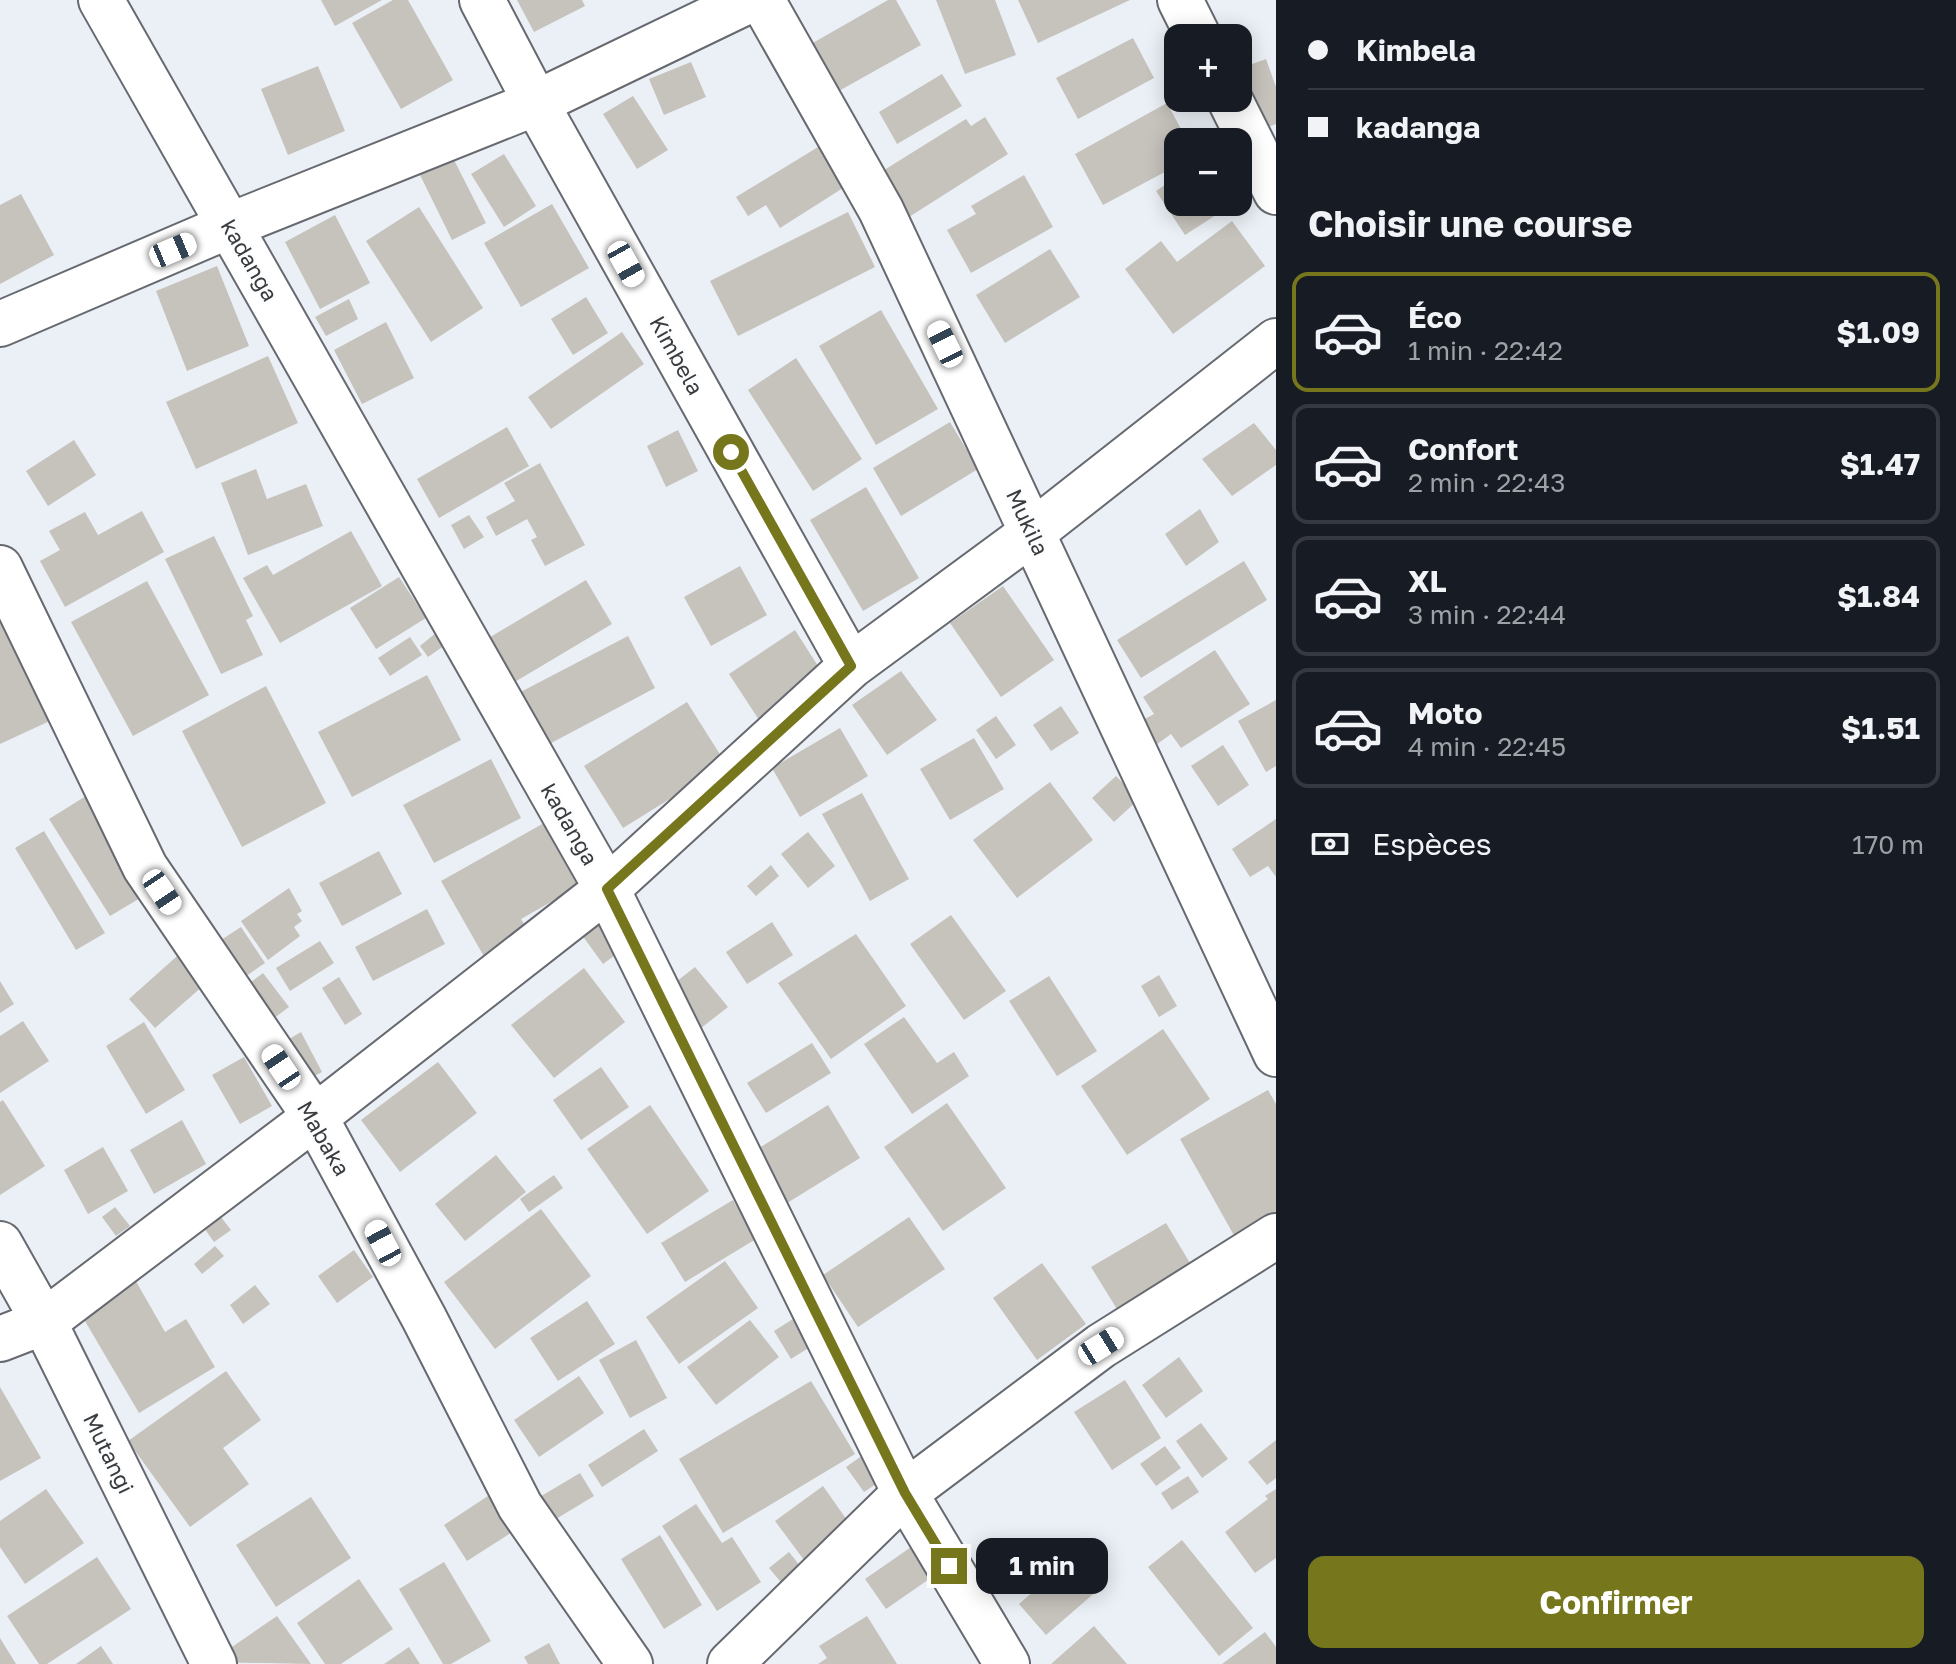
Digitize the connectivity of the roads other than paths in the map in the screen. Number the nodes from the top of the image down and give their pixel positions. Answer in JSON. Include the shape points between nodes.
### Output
{"nodes":[{"id":1,"x":101,"y":0,"type":"edge"},
{"id":2,"x":482,"y":0,"type":"edge"},
{"id":3,"x":750,"y":0,"type":"edge"},
{"id":4,"x":762,"y":0,"type":"edge"},
{"id":5,"x":1180,"y":0,"type":"edge"},
{"id":6,"x":1192,"y":24,"type":"edge"},
{"id":7,"x":536,"y":103,"type":"junction"},
{"id":8,"x":1236,"y":112,"type":"edge"},
{"id":9,"x":1276,"y":192,"type":"edge"},
{"id":10,"x":231,"y":225,"type":"junction"},
{"id":11,"x":0,"y":324,"type":"edge"},
{"id":12,"x":1276,"y":341,"type":"edge"},
{"id":13,"x":1033,"y":532,"type":"junction"},
{"id":14,"x":0,"y":568,"type":"edge"},
{"id":15,"x":851,"y":666,"type":"junction"},
{"id":16,"x":607,"y":889,"type":"junction"},
{"id":17,"x":1276,"y":1054,"type":"edge"},
{"id":18,"x":315,"y":1117,"type":"junction"},
{"id":19,"x":1276,"y":1236,"type":"edge"},
{"id":20,"x":0,"y":1244,"type":"edge"},
{"id":21,"x":44,"y":1322,"type":"junction"},
{"id":22,"x":0,"y":1339,"type":"edge"},
{"id":23,"x":905,"y":1493,"type":"junction"},
{"id":24,"x":214,"y":1664,"type":"edge"},
{"id":25,"x":630,"y":1664,"type":"edge"},
{"id":26,"x":730,"y":1664,"type":"edge"},
{"id":27,"x":1007,"y":1664,"type":"edge"}],
"edges":[{"from":1,"to":10,"type":"street","name":"kadanga"},
{"from":2,"to":7,"type":"street","name":"Kimbela"},
{"from":3,"to":7,"type":"street"},
{"from":4,"to":13,"type":"street","name":"Mukila","via":[[881,210]]},
{"from":5,"to":6,"type":"street"},
{"from":7,"to":10,"type":"street"},
{"from":7,"to":15,"type":"street","name":"Kimbela"},
{"from":8,"to":9,"type":"street"},
{"from":10,"to":11,"type":"street"},
{"from":10,"to":16,"type":"street","name":"kadanga"},
{"from":12,"to":13,"type":"street"},
{"from":13,"to":15,"type":"street"},
{"from":13,"to":17,"type":"street","name":"Mukila"},
{"from":14,"to":18,"type":"street","name":"Mabaka","via":[[145,867]]},
{"from":15,"to":16,"type":"street"},
{"from":16,"to":18,"type":"street"},
{"from":16,"to":23,"type":"street","name":"kadanga"},
{"from":18,"to":21,"type":"street"},
{"from":18,"to":25,"type":"street","name":"Mabaka","via":[[520,1506]]},
{"from":19,"to":23,"type":"street","via":[[1101,1346]]},
{"from":20,"to":21,"type":"street","name":"Mutangi"},
{"from":21,"to":22,"type":"street"},
{"from":21,"to":24,"type":"street","name":"Mutangi"},
{"from":23,"to":26,"type":"street"},
{"from":23,"to":27,"type":"street","name":"kadanga"}]}
